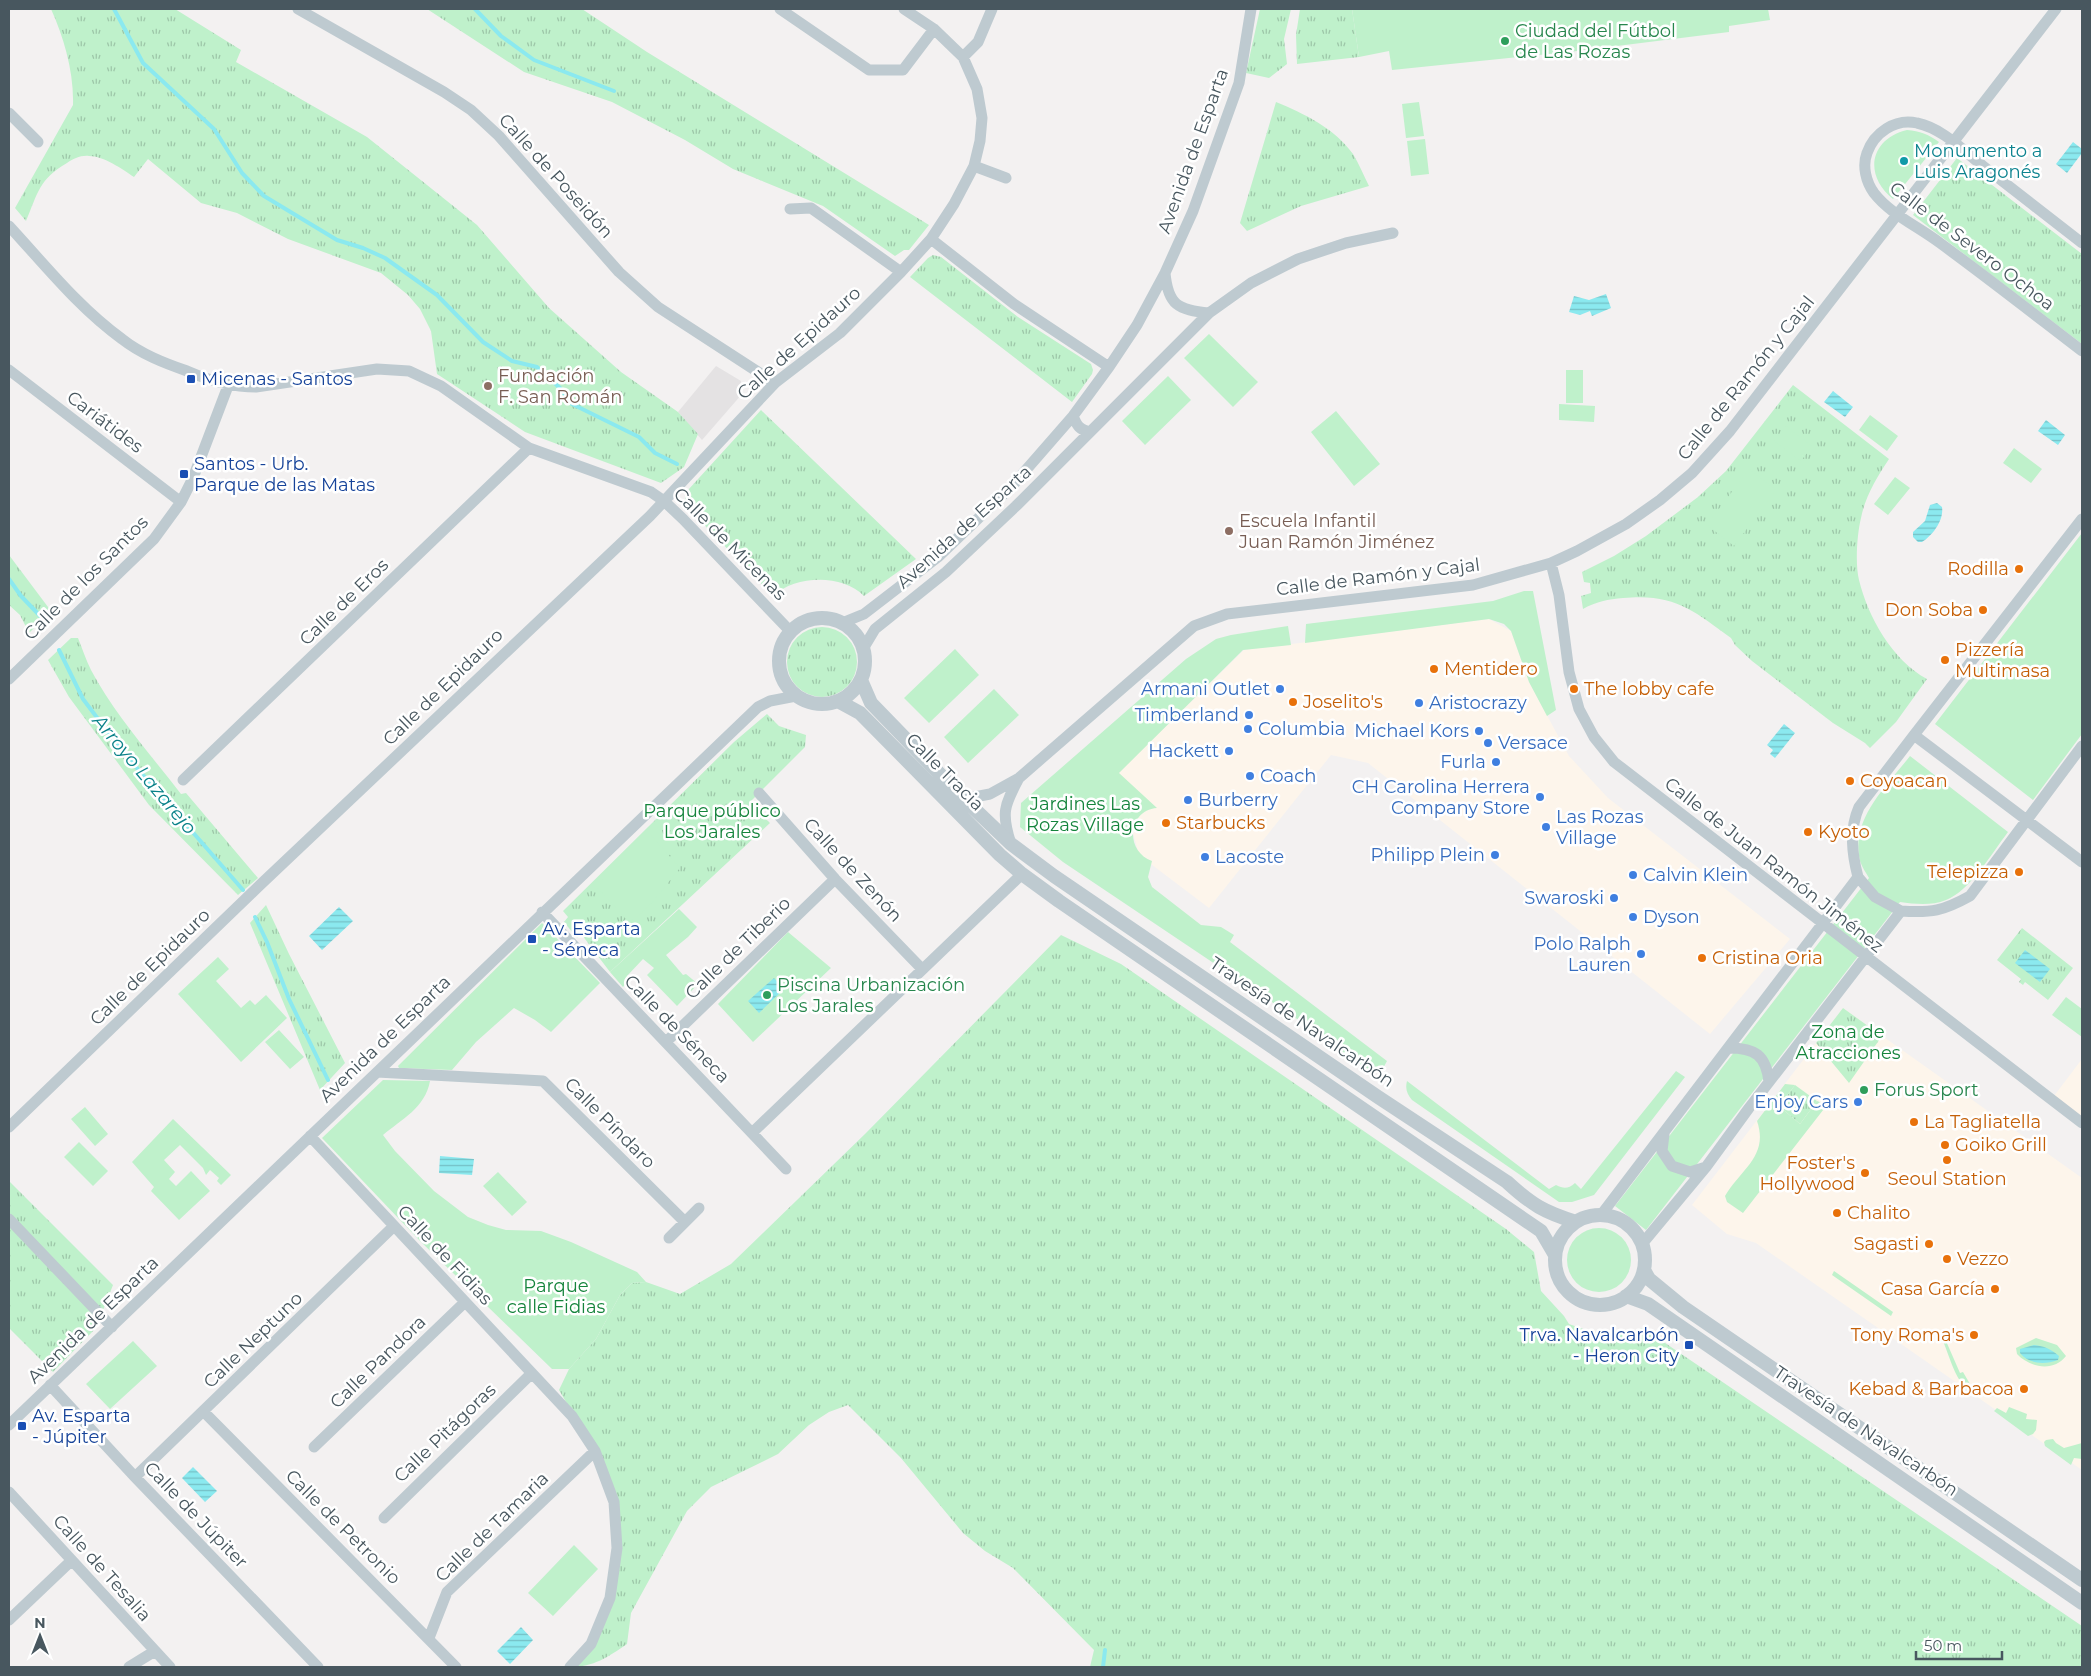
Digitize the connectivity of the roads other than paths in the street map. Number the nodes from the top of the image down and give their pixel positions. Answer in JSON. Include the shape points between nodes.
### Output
{"nodes":[{"id":1,"x":298,"y":9,"type":"edge"},
{"id":2,"x":780,"y":9,"type":"edge"},
{"id":3,"x":904,"y":9,"type":"edge"},
{"id":4,"x":992,"y":9,"type":"edge"},
{"id":5,"x":1252,"y":9,"type":"edge"},
{"id":6,"x":2056,"y":9,"type":"edge"},
{"id":7,"x":934,"y":30,"type":"junction"},
{"id":8,"x":963,"y":57,"type":"junction"},
{"id":9,"x":9,"y":113,"type":"edge"},
{"id":10,"x":38,"y":142,"type":"dead end"},
{"id":11,"x":1954,"y":143,"type":"junction"},
{"id":12,"x":974,"y":166,"type":"junction"},
{"id":13,"x":1006,"y":178,"type":"dead end"},
{"id":14,"x":790,"y":209,"type":"dead end"},
{"id":15,"x":1898,"y":213,"type":"junction"},
{"id":16,"x":9,"y":226,"type":"edge"},
{"id":17,"x":1393,"y":233,"type":"dead end"},
{"id":18,"x":930,"y":239,"type":"junction"},
{"id":19,"x":2082,"y":243,"type":"edge"},
{"id":20,"x":901,"y":272,"type":"junction"},
{"id":21,"x":1165,"y":273,"type":"junction"},
{"id":22,"x":1209,"y":314,"type":"junction"},
{"id":23,"x":2082,"y":351,"type":"edge"},
{"id":24,"x":1110,"y":367,"type":"junction"},
{"id":25,"x":9,"y":370,"type":"edge"},
{"id":26,"x":776,"y":383,"type":"junction"},
{"id":27,"x":228,"y":386,"type":"junction"},
{"id":28,"x":1074,"y":416,"type":"junction"},
{"id":29,"x":1090,"y":432,"type":"junction"},
{"id":30,"x":529,"y":448,"type":"junction"},
{"id":31,"x":664,"y":501,"type":"junction"},
{"id":32,"x":181,"y":502,"type":"junction"},
{"id":33,"x":2082,"y":519,"type":"edge"},
{"id":34,"x":1551,"y":563,"type":"junction"},
{"id":35,"x":842,"y":623,"type":"junction"},
{"id":36,"x":790,"y":631,"type":"junction"},
{"id":37,"x":863,"y":650,"type":"junction"},
{"id":38,"x":9,"y":679,"type":"edge"},
{"id":39,"x":861,"y":680,"type":"junction"},
{"id":40,"x":796,"y":696,"type":"junction"},
{"id":41,"x":838,"y":701,"type":"junction"},
{"id":42,"x":1914,"y":735,"type":"junction"},
{"id":43,"x":2082,"y":746,"type":"edge"},
{"id":44,"x":1018,"y":778,"type":"junction"},
{"id":45,"x":183,"y":780,"type":"dead end"},
{"id":46,"x":759,"y":793,"type":"dead end"},
{"id":47,"x":964,"y":799,"type":"junction"},
{"id":48,"x":2025,"y":820,"type":"junction"},
{"id":49,"x":1011,"y":844,"type":"junction"},
{"id":50,"x":2082,"y":862,"type":"edge"},
{"id":51,"x":1022,"y":874,"type":"junction"},
{"id":52,"x":1858,"y":878,"type":"junction"},
{"id":53,"x":836,"y":879,"type":"junction"},
{"id":54,"x":1901,"y":911,"type":"junction"},
{"id":55,"x":542,"y":912,"type":"junction"},
{"id":56,"x":1822,"y":924,"type":"junction"},
{"id":57,"x":1866,"y":958,"type":"junction"},
{"id":58,"x":922,"y":969,"type":"junction"},
{"id":59,"x":666,"y":1042,"type":"junction"},
{"id":60,"x":1728,"y":1048,"type":"junction"},
{"id":61,"x":377,"y":1072,"type":"junction"},
{"id":62,"x":1769,"y":1082,"type":"junction"},
{"id":63,"x":2082,"y":1123,"type":"edge"},
{"id":64,"x":9,"y":1127,"type":"edge"},
{"id":65,"x":752,"y":1133,"type":"junction"},
{"id":66,"x":1664,"y":1134,"type":"junction"},
{"id":67,"x":310,"y":1136,"type":"junction"},
{"id":68,"x":1706,"y":1167,"type":"junction"},
{"id":69,"x":786,"y":1169,"type":"dead end"},
{"id":70,"x":699,"y":1208,"type":"dead end"},
{"id":71,"x":1602,"y":1215,"type":"junction"},
{"id":72,"x":9,"y":1220,"type":"edge"},
{"id":73,"x":685,"y":1222,"type":"junction"},
{"id":74,"x":1576,"y":1222,"type":"junction"},
{"id":75,"x":394,"y":1226,"type":"junction"},
{"id":76,"x":668,"y":1238,"type":"dead end"},
{"id":77,"x":1642,"y":1244,"type":"junction"},
{"id":78,"x":1555,"y":1255,"type":"junction"},
{"id":79,"x":1644,"y":1270,"type":"junction"},
{"id":80,"x":1626,"y":1296,"type":"junction"},
{"id":81,"x":465,"y":1302,"type":"junction"},
{"id":82,"x":112,"y":1327,"type":"junction"},
{"id":83,"x":531,"y":1374,"type":"junction"},
{"id":84,"x":50,"y":1385,"type":"junction"},
{"id":85,"x":204,"y":1412,"type":"junction"},
{"id":86,"x":9,"y":1425,"type":"edge"},
{"id":87,"x":314,"y":1447,"type":"dead end"},
{"id":88,"x":595,"y":1451,"type":"junction"},
{"id":89,"x":135,"y":1477,"type":"junction"},
{"id":90,"x":9,"y":1492,"type":"edge"},
{"id":91,"x":384,"y":1518,"type":"dead end"},
{"id":92,"x":71,"y":1561,"type":"junction"},
{"id":93,"x":2082,"y":1580,"type":"edge"},
{"id":94,"x":2082,"y":1602,"type":"edge"},
{"id":95,"x":9,"y":1620,"type":"edge"},
{"id":96,"x":428,"y":1638,"type":"junction"},
{"id":97,"x":154,"y":1651,"type":"junction"},
{"id":98,"x":129,"y":1667,"type":"edge"},
{"id":99,"x":170,"y":1667,"type":"edge"},
{"id":100,"x":318,"y":1667,"type":"edge"},
{"id":101,"x":456,"y":1667,"type":"edge"},
{"id":102,"x":570,"y":1667,"type":"edge"}],
"edges":[{"from":1,"to":26,"type":"street","name":"Calle de Poseidón","via":[[471,110],[499,136],[619,272],[658,307]]},
{"from":2,"to":7,"type":"street","via":[[869,70],[903,70]]},
{"from":3,"to":7,"type":"street","name":"Calle de Epidauro"},
{"from":4,"to":8,"type":"street","via":[[978,42]]},
{"from":5,"to":21,"type":"street","name":"Avenida de Esparta","via":[[1239,83],[1193,211]]},
{"from":6,"to":11,"type":"street","name":"Calle de Ramón y Cajal"},
{"from":7,"to":8,"type":"street","name":"Calle de Epidauro"},
{"from":8,"to":12,"type":"street","name":"Calle de Epidauro","via":[[976,89],[982,118]]},
{"from":9,"to":10,"type":"street"},
{"from":11,"to":15,"type":"street","name":"Calle de Ramón y Cajal"},
{"from":11,"to":15,"type":"street","name":"Calle de Severo Ochoa","via":[[1928,126],[1915,122],[1889,126],[1878,134],[1866,157],[1868,182],[1874,193]]},
{"from":11,"to":19,"type":"street","name":"Calle de Severo Ochoa"},
{"from":12,"to":13,"type":"street"},
{"from":12,"to":18,"type":"street","name":"Calle de Epidauro"},
{"from":14,"to":20,"type":"street","via":[[811,208]]},
{"from":15,"to":23,"type":"street","name":"Calle de Severo Ochoa"},
{"from":15,"to":34,"type":"street","name":"Calle de Ramón y Cajal","via":[[1730,431],[1692,473],[1626,524]]},
{"from":16,"to":27,"type":"street","name":"Calle de Micenas","via":[[83,307],[122,340],[175,367]]},
{"from":17,"to":22,"type":"street","name":"Avenida de Esparta","via":[[1346,243],[1298,259],[1251,284]]},
{"from":18,"to":20,"type":"street","name":"Calle de Epidauro"},
{"from":18,"to":24,"type":"street","via":[[1014,304]]},
{"from":20,"to":26,"type":"street","name":"Calle de Epidauro","via":[[840,333]]},
{"from":21,"to":22,"type":"street","via":[[1166,291],[1174,304],[1188,311]]},
{"from":21,"to":24,"type":"street","name":"Avenida de Esparta"},
{"from":22,"to":29,"type":"street","name":"Avenida de Esparta"},
{"from":24,"to":28,"type":"street","name":"Avenida de Esparta"},
{"from":25,"to":32,"type":"street","name":"Cariátides"},
{"from":26,"to":31,"type":"street","name":"Calle de Epidauro"},
{"from":27,"to":30,"type":"street","name":"Calle de Micenas","via":[[256,387],[377,369],[409,371],[441,386]]},
{"from":27,"to":32,"type":"street","name":"Calle de los Santos"},
{"from":28,"to":29,"type":"street","via":[[1077,425]]},
{"from":28,"to":35,"type":"street","name":"Avenida de Esparta","via":[[1011,487],[938,557],[864,614]]},
{"from":29,"to":37,"type":"street","name":"Avenida de Esparta","via":[[946,572],[875,629]]},
{"from":30,"to":31,"type":"street","name":"Calle de Micenas","via":[[637,486]]},
{"from":30,"to":45,"type":"street","name":"Calle de Eros"},
{"from":31,"to":36,"type":"street","name":"Calle de Micenas"},
{"from":31,"to":64,"type":"street","name":"Calle de Epidauro"},
{"from":32,"to":38,"type":"street","name":"Calle de los Santos","via":[[154,539]]},
{"from":33,"to":42,"type":"street"},
{"from":34,"to":44,"type":"street","name":"Calle de Ramón y Cajal","via":[[1473,585],[1227,614],[1194,626]]},
{"from":34,"to":56,"type":"street","name":"Calle de Juan Ramón Jiménez","via":[[1559,595],[1569,672],[1579,709],[1594,737],[1614,762]]},
{"from":35,"to":36,"type":"street","via":[[815,618]]},
{"from":35,"to":37,"type":"street","via":[[859,639]]},
{"from":36,"to":40,"type":"street","via":[[779,652],[778,665],[781,677]]},
{"from":37,"to":39,"type":"street","via":[[865,665]]},
{"from":39,"to":41,"type":"street","via":[[852,692]]},
{"from":39,"to":47,"type":"street","name":"Calle Tracia","via":[[871,703]]},
{"from":40,"to":41,"type":"street","via":[[816,704]]},
{"from":40,"to":55,"type":"street","name":"Avenida de Esparta","via":[[758,707]]},
{"from":41,"to":51,"type":"street","name":"Calle Tracia","via":[[860,713]]},
{"from":42,"to":48,"type":"street"},
{"from":42,"to":52,"type":"street","via":[[1854,818],[1852,856]]},
{"from":43,"to":48,"type":"street"},
{"from":44,"to":47,"type":"street","name":"Calle de Ramón y Cajal","via":[[990,794]]},
{"from":44,"to":49,"type":"street","name":"Calle de Ramón y Cajal","via":[[1006,803],[1004,823]]},
{"from":46,"to":53,"type":"street","name":"Calle de Zenón"},
{"from":47,"to":49,"type":"street","name":"Calle Tracia"},
{"from":48,"to":50,"type":"street"},
{"from":48,"to":54,"type":"street","via":[[1970,896],[1950,907],[1925,913]]},
{"from":49,"to":74,"type":"street","name":"Travesía de Navalcarbón","via":[[1507,1182],[1526,1199],[1547,1213]]},
{"from":51,"to":58,"type":"street"},
{"from":51,"to":78,"type":"street","name":"Travesía de Navalcarbón","via":[[1541,1231]]},
{"from":52,"to":54,"type":"street","via":[[1875,897]]},
{"from":52,"to":56,"type":"street"},
{"from":53,"to":58,"type":"street","name":"Calle de Zenón"},
{"from":53,"to":59,"type":"street","name":"Calle de Tiberio"},
{"from":54,"to":57,"type":"street"},
{"from":55,"to":59,"type":"street","name":"Calle de Séneca"},
{"from":55,"to":61,"type":"street","name":"Avenida de Esparta"},
{"from":56,"to":57,"type":"street","name":"Calle de Juan Ramón Jiménez"},
{"from":56,"to":60,"type":"street"},
{"from":57,"to":62,"type":"street"},
{"from":57,"to":63,"type":"street","name":"Calle de Juan Ramón Jiménez"},
{"from":58,"to":65,"type":"street"},
{"from":59,"to":65,"type":"street","name":"Calle de Séneca"},
{"from":60,"to":62,"type":"street","via":[[1749,1049],[1758,1054],[1766,1063]]},
{"from":60,"to":66,"type":"street"},
{"from":61,"to":67,"type":"street","name":"Avenida de Esparta"},
{"from":61,"to":73,"type":"street","name":"Calle Píndaro","via":[[543,1081]]},
{"from":62,"to":68,"type":"street"},
{"from":65,"to":69,"type":"street","name":"Calle de Séneca"},
{"from":66,"to":68,"type":"street","via":[[1662,1151],[1672,1166],[1690,1172]]},
{"from":66,"to":71,"type":"street"},
{"from":67,"to":75,"type":"street","name":"Calle de Fidias"},
{"from":67,"to":82,"type":"street","name":"Avenida de Esparta"},
{"from":68,"to":77,"type":"street"},
{"from":70,"to":73,"type":"street"},
{"from":71,"to":74,"type":"street"},
{"from":71,"to":77,"type":"street","via":[[1626,1224]]},
{"from":72,"to":82,"type":"street"},
{"from":73,"to":76,"type":"street"},
{"from":74,"to":78,"type":"street","via":[[1562,1236]]},
{"from":75,"to":81,"type":"street","name":"Calle de Fidias"},
{"from":75,"to":85,"type":"street","name":"Calle Neptuno"},
{"from":77,"to":79,"type":"street"},
{"from":78,"to":80,"type":"street","name":"Travesía de Navalcarbón","via":[[1560,1280],[1577,1298],[1589,1304],[1602,1305]]},
{"from":79,"to":80,"type":"street"},
{"from":79,"to":93,"type":"street","name":"Travesía de Navalcarbón","via":[[1649,1279],[1683,1307]]},
{"from":80,"to":94,"type":"street","name":"Travesía de Navalcarbón","via":[[1648,1304]]},
{"from":81,"to":83,"type":"street","name":"Calle de Fidias"},
{"from":81,"to":87,"type":"street","name":"Calle Pandora"},
{"from":82,"to":84,"type":"street","name":"Avenida de Esparta"},
{"from":83,"to":88,"type":"street","name":"Calle de Fidias","via":[[572,1416]]},
{"from":83,"to":91,"type":"street","name":"Calle Pitágoras"},
{"from":84,"to":86,"type":"street","name":"Avenida de Esparta"},
{"from":84,"to":89,"type":"street","name":"Calle de Júpiter"},
{"from":85,"to":89,"type":"street","name":"Calle Neptuno"},
{"from":85,"to":96,"type":"street","name":"Calle de Petronio"},
{"from":88,"to":96,"type":"street","name":"Calle de Tamaria","via":[[447,1592]]},
{"from":88,"to":102,"type":"street","name":"Calle de Fidias","via":[[614,1502],[617,1548],[610,1598],[591,1644]]},
{"from":89,"to":100,"type":"street","name":"Calle de Júpiter"},
{"from":90,"to":92,"type":"street","name":"Calle de Tesalia"},
{"from":92,"to":95,"type":"street"},
{"from":92,"to":97,"type":"street","name":"Calle de Tesalia"},
{"from":96,"to":101,"type":"street","name":"Calle de Petronio"},
{"from":97,"to":98,"type":"street"},
{"from":97,"to":99,"type":"street","name":"Calle de Tesalia"}]}
